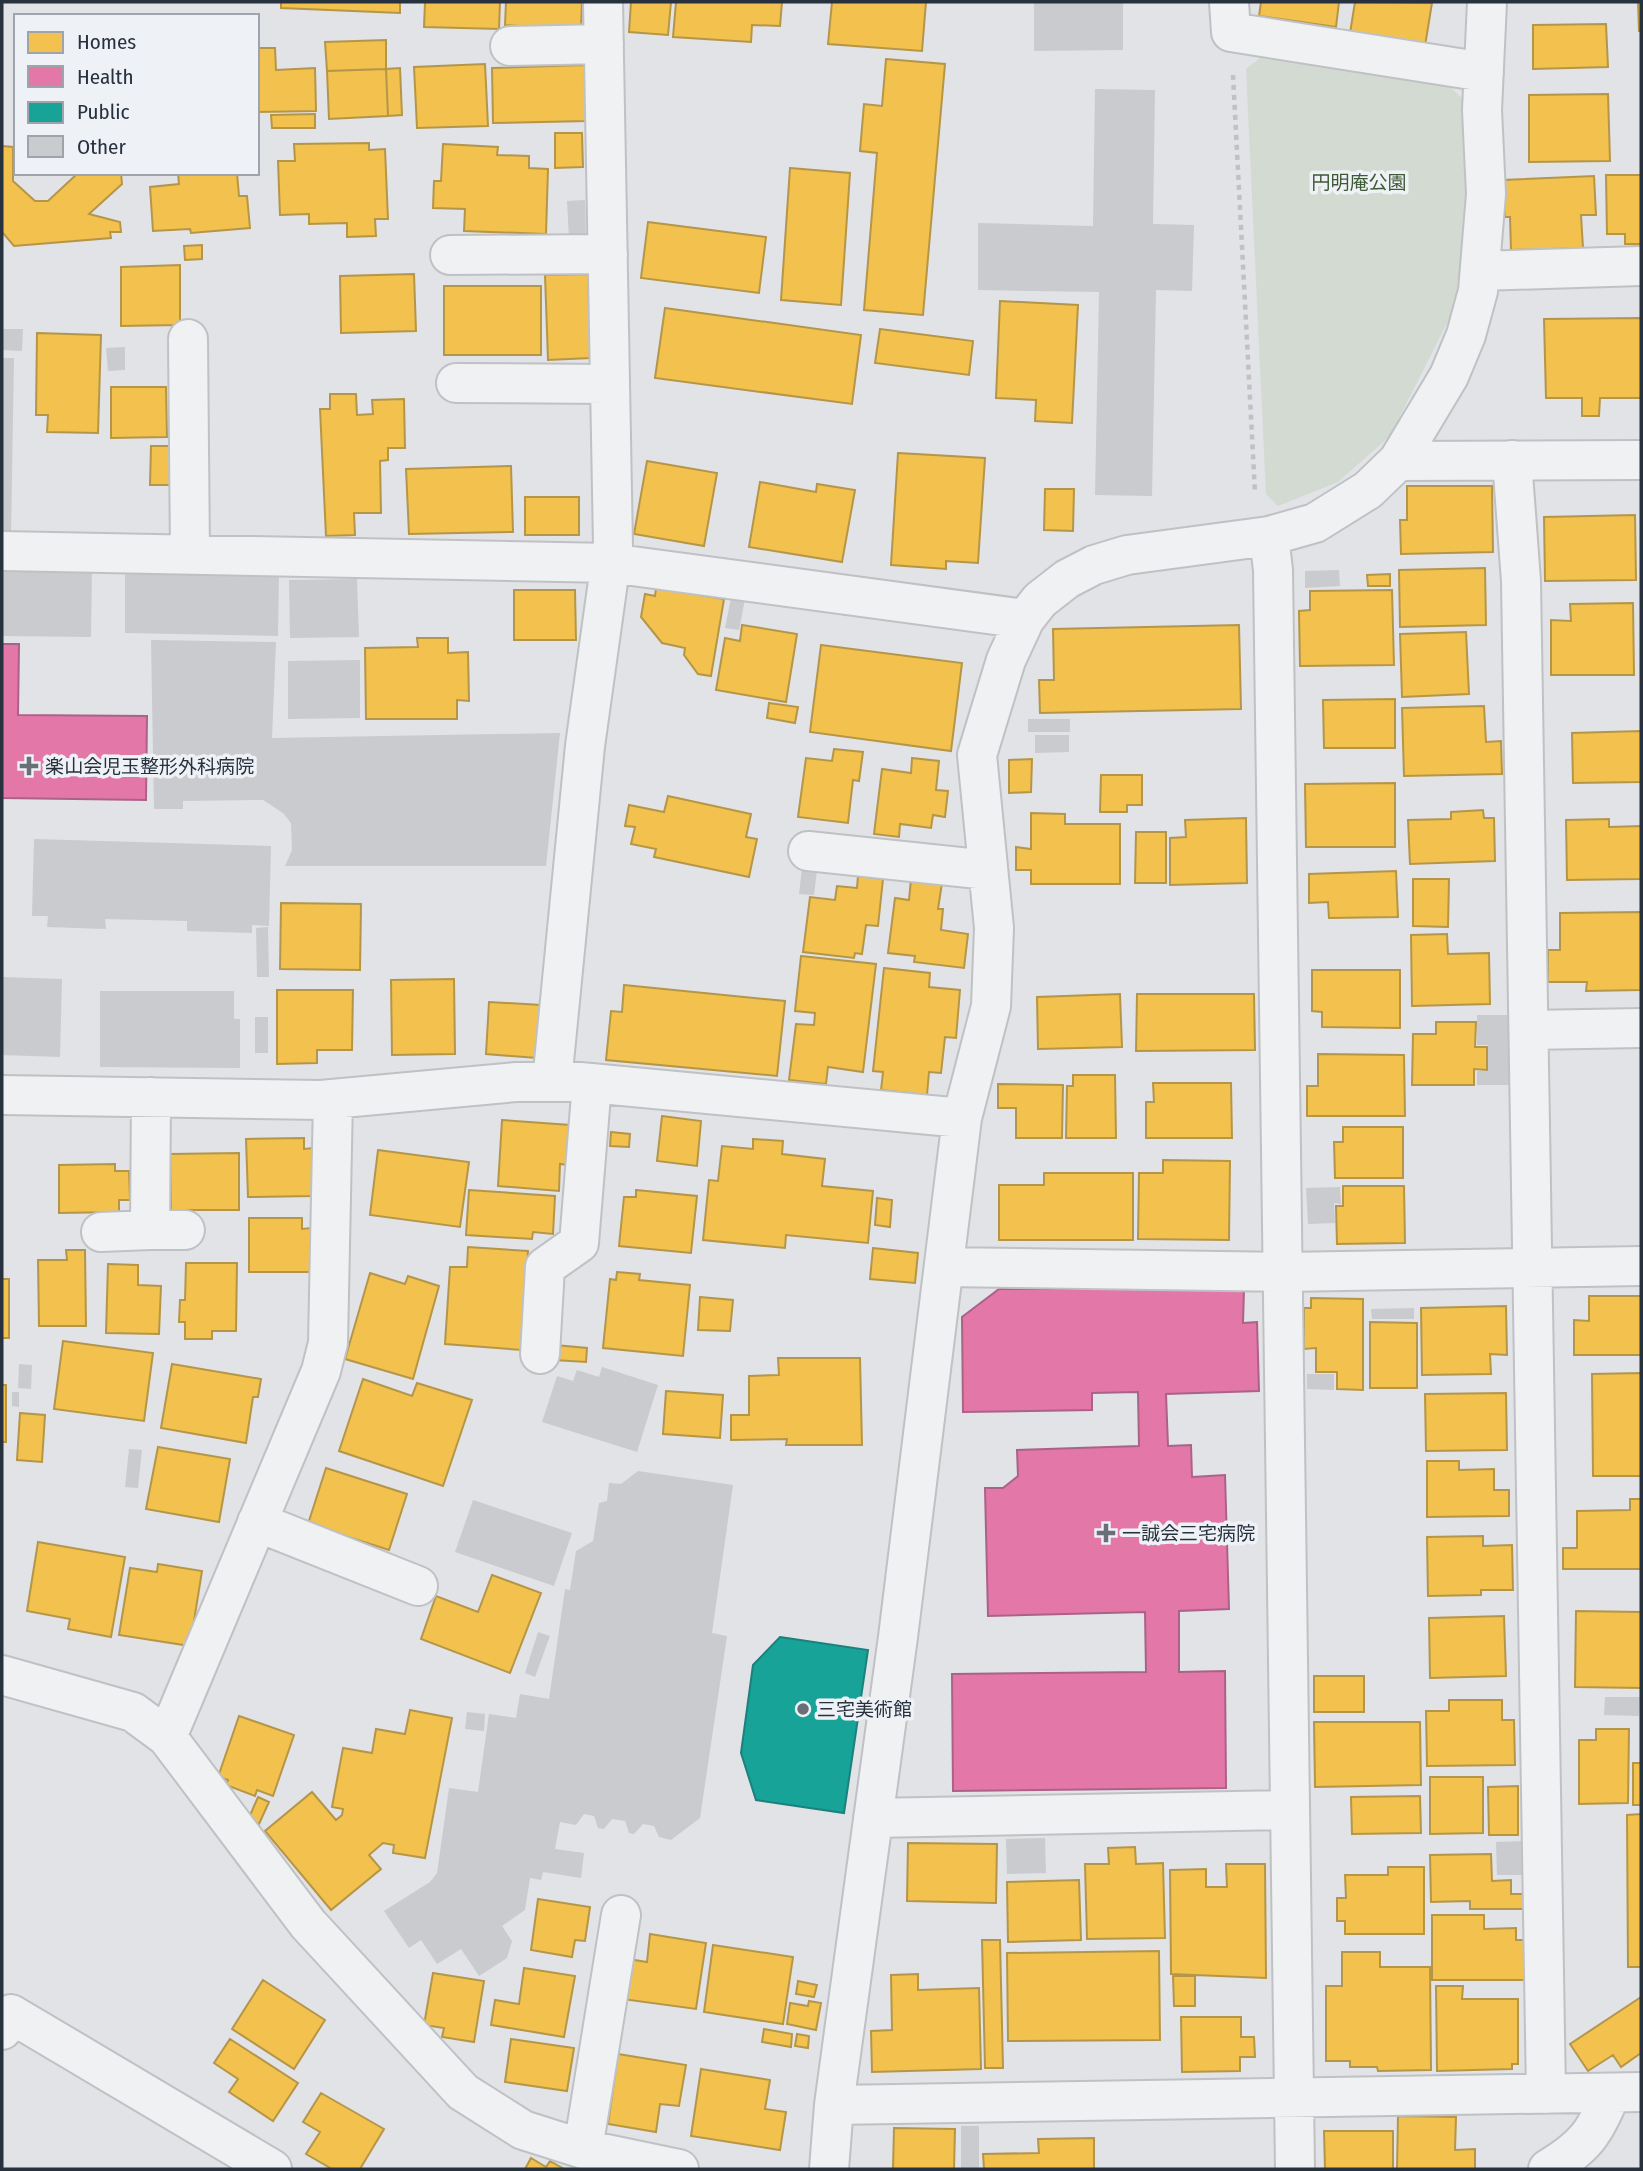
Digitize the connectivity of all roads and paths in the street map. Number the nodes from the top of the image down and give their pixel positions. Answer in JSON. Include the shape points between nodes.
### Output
{"nodes":[{"id":1,"x":603,"y":2,"type":"edge"},
{"id":2,"x":1486,"y":2,"type":"edge"},
{"id":3,"x":1230,"y":17,"type":"edge"},
{"id":4,"x":604,"y":44,"type":"junction"},
{"id":5,"x":510,"y":46,"type":"dead end"},
{"id":6,"x":1484,"y":72,"type":"junction"},
{"id":7,"x":608,"y":254,"type":"junction"},
{"id":8,"x":450,"y":255,"type":"dead end"},
{"id":9,"x":1641,"y":266,"type":"edge"},
{"id":10,"x":1480,"y":271,"type":"junction"},
{"id":11,"x":188,"y":339,"type":"dead end"},
{"id":12,"x":456,"y":383,"type":"dead end"},
{"id":13,"x":610,"y":384,"type":"junction"},
{"id":14,"x":1512,"y":460,"type":"junction"},
{"id":15,"x":1641,"y":460,"type":"edge"},
{"id":16,"x":1398,"y":461,"type":"junction"},
{"id":17,"x":1261,"y":529,"type":"junction"},
{"id":18,"x":2,"y":551,"type":"edge"},
{"id":19,"x":190,"y":555,"type":"junction"},
{"id":20,"x":610,"y":563,"type":"junction"},
{"id":21,"x":1025,"y":619,"type":"junction"},
{"id":22,"x":808,"y":851,"type":"dead end"},
{"id":23,"x":988,"y":870,"type":"junction"},
{"id":24,"x":1641,"y":1028,"type":"edge"},
{"id":25,"x":1529,"y":1030,"type":"junction"},
{"id":26,"x":552,"y":1082,"type":"junction"},
{"id":27,"x":593,"y":1083,"type":"junction"},
{"id":28,"x":2,"y":1095,"type":"edge"},
{"id":29,"x":151,"y":1097,"type":"junction"},
{"id":30,"x":333,"y":1099,"type":"junction"},
{"id":31,"x":962,"y":1118,"type":"junction"},
{"id":32,"x":101,"y":1232,"type":"dead end"},
{"id":33,"x":1641,"y":1266,"type":"edge"},
{"id":34,"x":944,"y":1267,"type":"junction"},
{"id":35,"x":1533,"y":1268,"type":"junction"},
{"id":36,"x":1283,"y":1272,"type":"junction"},
{"id":37,"x":540,"y":1354,"type":"dead end"},
{"id":38,"x":257,"y":1522,"type":"junction"},
{"id":39,"x":418,"y":1586,"type":"dead end"},
{"id":40,"x":2,"y":1675,"type":"edge"},
{"id":41,"x":167,"y":1737,"type":"junction"},
{"id":42,"x":1290,"y":1810,"type":"junction"},
{"id":43,"x":873,"y":1818,"type":"junction"},
{"id":44,"x":621,"y":1915,"type":"dead end"},
{"id":45,"x":2,"y":2030,"type":"edge"},
{"id":46,"x":1626,"y":2093,"type":"edge"},
{"id":47,"x":1546,"y":2094,"type":"junction"},
{"id":48,"x":1294,"y":2098,"type":"junction"},
{"id":49,"x":834,"y":2105,"type":"junction"},
{"id":50,"x":583,"y":2149,"type":"junction"},
{"id":51,"x":272,"y":2169,"type":"edge"},
{"id":52,"x":679,"y":2169,"type":"edge"},
{"id":53,"x":829,"y":2169,"type":"edge"},
{"id":54,"x":1295,"y":2169,"type":"edge"},
{"id":55,"x":1548,"y":2169,"type":"edge"}],
"edges":[{"from":1,"to":4,"type":"street"},
{"from":2,"to":6,"type":"street"},
{"from":3,"to":6,"type":"street"},
{"from":3,"to":17,"type":"path"},
{"from":4,"to":5,"type":"street"},
{"from":4,"to":7,"type":"street"},
{"from":6,"to":10,"type":"street","via":[[1486,194]]},
{"from":7,"to":8,"type":"street"},
{"from":7,"to":13,"type":"street"},
{"from":9,"to":10,"type":"street"},
{"from":10,"to":16,"type":"street","via":[[1466,335],[1449,376]]},
{"from":11,"to":19,"type":"street"},
{"from":12,"to":13,"type":"street"},
{"from":13,"to":20,"type":"street"},
{"from":14,"to":15,"type":"street"},
{"from":14,"to":16,"type":"street"},
{"from":14,"to":25,"type":"street","via":[[1521,581]]},
{"from":16,"to":17,"type":"street","via":[[1368,490],[1315,523]]},
{"from":17,"to":21,"type":"street","via":[[1094,565],[1040,600]]},
{"from":17,"to":36,"type":"street","via":[[1273,570]]},
{"from":18,"to":19,"type":"street"},
{"from":19,"to":20,"type":"street"},
{"from":20,"to":21,"type":"street"},
{"from":20,"to":26,"type":"street","via":[[585,746]]},
{"from":21,"to":23,"type":"street","via":[[1006,660],[977,755]]},
{"from":22,"to":23,"type":"street"},
{"from":23,"to":31,"type":"street","via":[[994,928],[992,1006]]},
{"from":24,"to":25,"type":"street"},
{"from":25,"to":35,"type":"street"},
{"from":26,"to":27,"type":"street"},
{"from":26,"to":30,"type":"street"},
{"from":27,"to":31,"type":"street"},
{"from":27,"to":37,"type":"street","via":[[579,1243],[545,1267]]},
{"from":28,"to":29,"type":"street"},
{"from":29,"to":30,"type":"street"},
{"from":29,"to":32,"type":"street","via":[[167,1230]]},
{"from":30,"to":38,"type":"street","via":[[328,1343],[321,1371]]},
{"from":31,"to":34,"type":"street"},
{"from":33,"to":35,"type":"street"},
{"from":34,"to":36,"type":"street"},
{"from":34,"to":43,"type":"street"},
{"from":35,"to":36,"type":"street"},
{"from":35,"to":47,"type":"street"},
{"from":36,"to":42,"type":"street"},
{"from":38,"to":39,"type":"street"},
{"from":38,"to":41,"type":"street"},
{"from":40,"to":41,"type":"street","via":[[133,1713]]},
{"from":41,"to":50,"type":"street","via":[[308,1924],[463,2092],[523,2130]]},
{"from":42,"to":43,"type":"street"},
{"from":42,"to":48,"type":"street"},
{"from":43,"to":49,"type":"street"},
{"from":44,"to":50,"type":"street"},
{"from":45,"to":51,"type":"street","via":[[11,2014]]},
{"from":46,"to":47,"type":"street"},
{"from":46,"to":55,"type":"street","via":[[1579,2150]]},
{"from":47,"to":48,"type":"street"},
{"from":48,"to":49,"type":"street"},
{"from":48,"to":54,"type":"street"},
{"from":49,"to":53,"type":"street"},
{"from":50,"to":52,"type":"street"}]}
